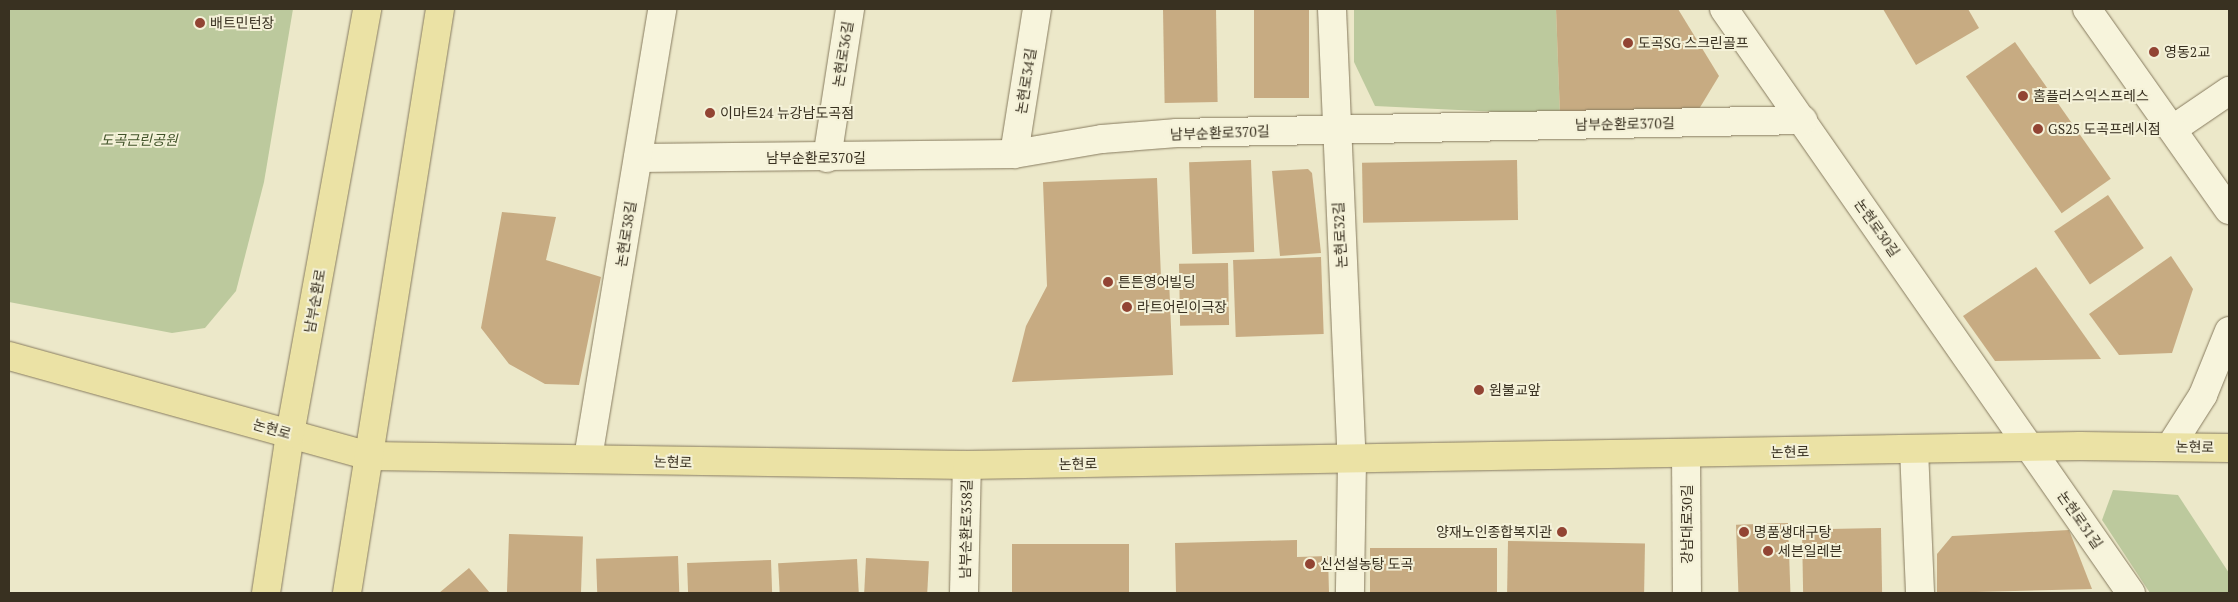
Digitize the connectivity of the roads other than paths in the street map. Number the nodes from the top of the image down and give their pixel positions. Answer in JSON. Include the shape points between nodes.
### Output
{"nodes":[{"id":1,"x":367,"y":9,"type":"edge"},
{"id":2,"x":440,"y":9,"type":"edge"},
{"id":3,"x":662,"y":9,"type":"edge"},
{"id":4,"x":850,"y":9,"type":"edge"},
{"id":5,"x":1037,"y":9,"type":"edge"},
{"id":6,"x":1332,"y":9,"type":"edge"},
{"id":7,"x":1724,"y":9,"type":"edge"},
{"id":8,"x":2087,"y":9,"type":"edge"},
{"id":9,"x":2229,"y":91,"type":"edge"},
{"id":10,"x":1803,"y":120,"type":"junction"},
{"id":11,"x":2173,"y":129,"type":"junction"},
{"id":12,"x":1335,"y":130,"type":"junction"},
{"id":13,"x":1014,"y":154,"type":"junction"},
{"id":14,"x":638,"y":158,"type":"junction"},
{"id":15,"x":827,"y":158,"type":"junction"},
{"id":16,"x":2229,"y":210,"type":"edge"},
{"id":17,"x":2229,"y":330,"type":"edge"},
{"id":18,"x":9,"y":356,"type":"edge"},
{"id":19,"x":290,"y":434,"type":"junction"},
{"id":20,"x":2170,"y":447,"type":"junction"},
{"id":21,"x":2029,"y":448,"type":"junction"},
{"id":22,"x":2229,"y":448,"type":"edge"},
{"id":23,"x":1914,"y":449,"type":"junction"},
{"id":24,"x":1686,"y":454,"type":"junction"},
{"id":25,"x":370,"y":456,"type":"junction"},
{"id":26,"x":588,"y":458,"type":"junction"},
{"id":27,"x":1352,"y":461,"type":"junction"},
{"id":28,"x":967,"y":465,"type":"junction"},
{"id":29,"x":266,"y":593,"type":"edge"},
{"id":30,"x":348,"y":593,"type":"edge"},
{"id":31,"x":964,"y":593,"type":"edge"},
{"id":32,"x":1350,"y":593,"type":"edge"},
{"id":33,"x":1687,"y":593,"type":"edge"},
{"id":34,"x":1920,"y":593,"type":"edge"},
{"id":35,"x":2131,"y":593,"type":"edge"}],
"edges":[{"from":1,"to":19,"type":"main road","name":"남부순환로"},
{"from":2,"to":25,"type":"main road"},
{"from":3,"to":14,"type":"street","name":"논현로38길"},
{"from":4,"to":15,"type":"street","name":"논현로36길"},
{"from":5,"to":13,"type":"street","name":"논현로34길"},
{"from":6,"to":12,"type":"street","name":"논현로32길"},
{"from":7,"to":10,"type":"street","name":"논현로30길"},
{"from":8,"to":11,"type":"street"},
{"from":9,"to":11,"type":"street"},
{"from":10,"to":12,"type":"street","name":"남부순환로370길"},
{"from":10,"to":21,"type":"street","name":"논현로30길"},
{"from":11,"to":16,"type":"street"},
{"from":12,"to":13,"type":"street","name":"남부순환로370길","via":[[1102,139]]},
{"from":12,"to":27,"type":"street","name":"논현로32길"},
{"from":13,"to":15,"type":"street","name":"남부순환로370길"},
{"from":14,"to":15,"type":"street","name":"남부순환로370길"},
{"from":14,"to":26,"type":"street","name":"논현로38길"},
{"from":17,"to":20,"type":"street","via":[[2203,395]]},
{"from":18,"to":19,"type":"main road","name":"논현로"},
{"from":19,"to":25,"type":"main road","name":"논현로"},
{"from":19,"to":29,"type":"main road","name":"남부순환로"},
{"from":20,"to":21,"type":"main road","name":"논현로"},
{"from":20,"to":22,"type":"main road","name":"논현로"},
{"from":21,"to":23,"type":"main road","name":"논현로"},
{"from":21,"to":35,"type":"street","name":"논현로31길"},
{"from":23,"to":24,"type":"main road","name":"논현로"},
{"from":23,"to":34,"type":"street"},
{"from":24,"to":27,"type":"main road","name":"논현로"},
{"from":24,"to":33,"type":"street","name":"강남대로30길"},
{"from":25,"to":26,"type":"main road","name":"논현로"},
{"from":25,"to":30,"type":"main road"},
{"from":26,"to":28,"type":"main road","name":"논현로"},
{"from":27,"to":28,"type":"main road","name":"논현로"},
{"from":27,"to":32,"type":"street"},
{"from":28,"to":31,"type":"street","name":"남부순환로358길"}]}
